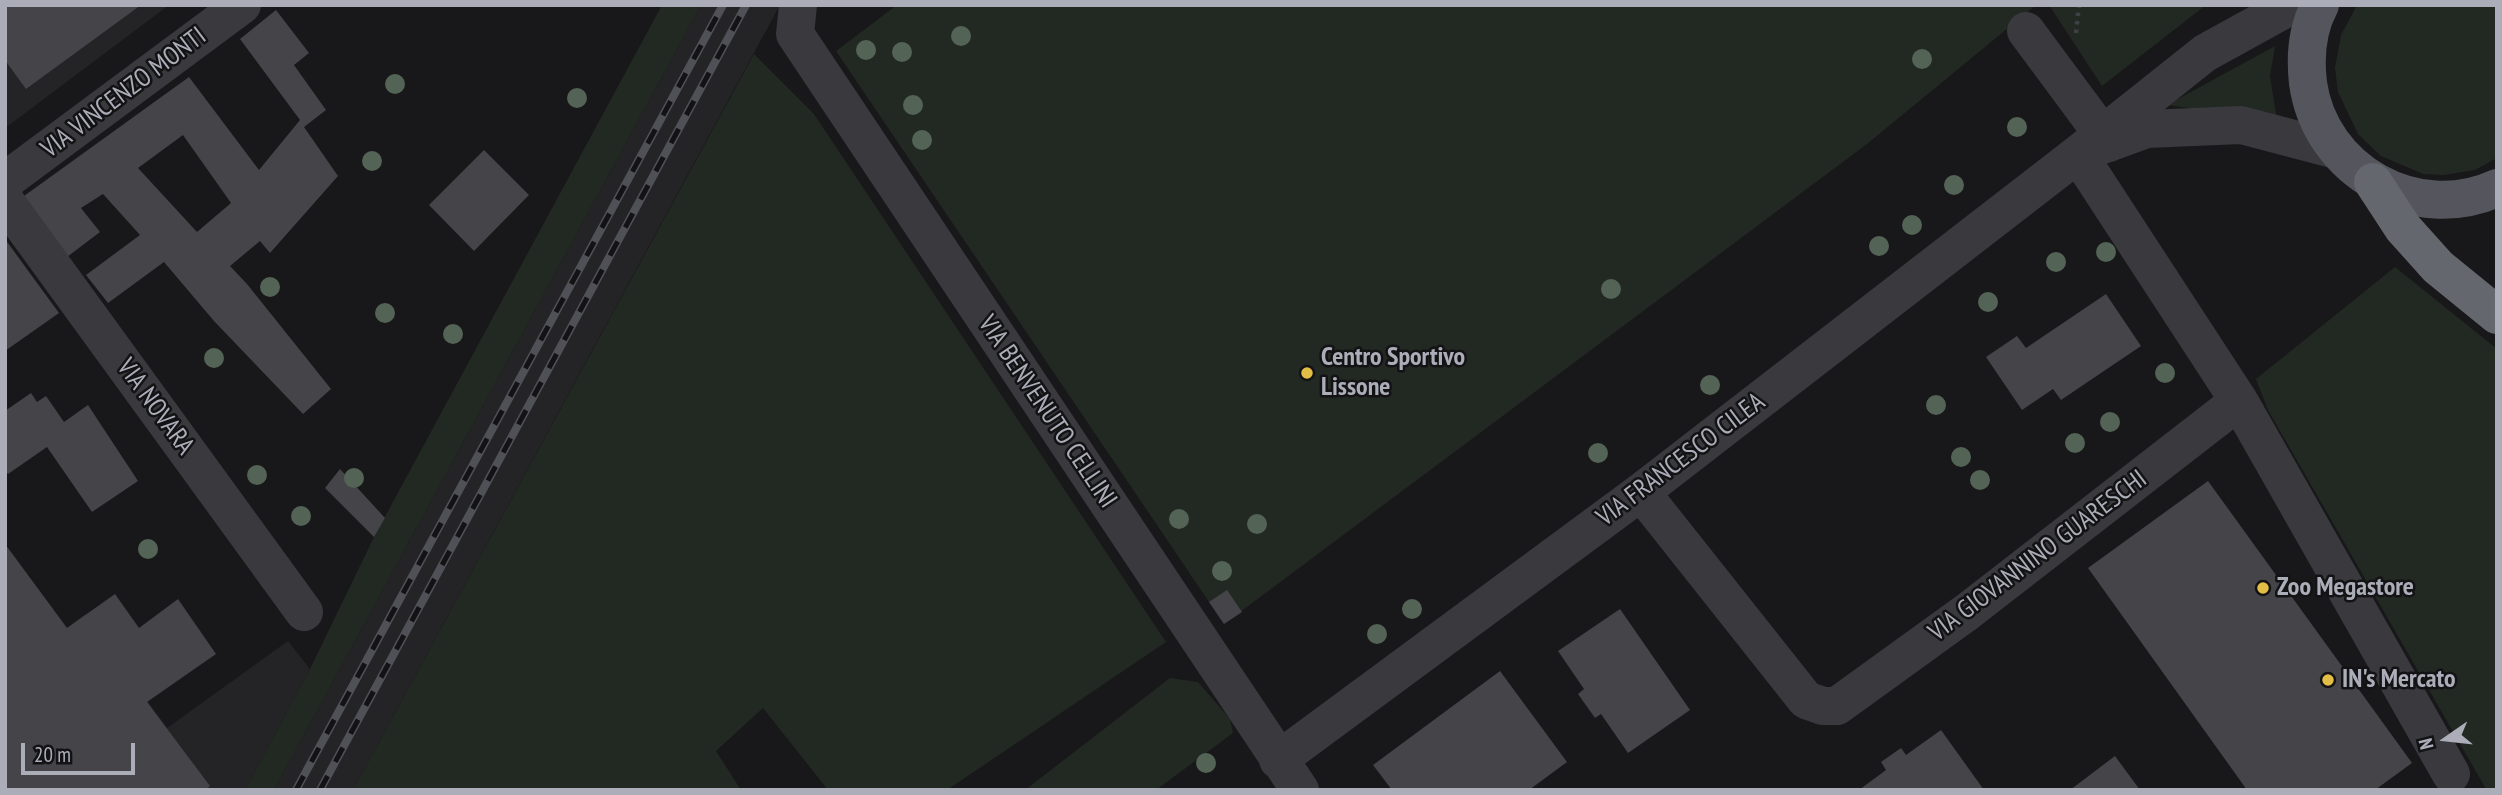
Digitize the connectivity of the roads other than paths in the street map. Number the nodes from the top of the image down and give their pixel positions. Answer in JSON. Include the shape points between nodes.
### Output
{"nodes":[{"id":1,"x":242,"y":5,"type":"edge"},
{"id":2,"x":2292,"y":5,"type":"edge"},
{"id":3,"x":2320,"y":5,"type":"edge"},
{"id":4,"x":797,"y":19,"type":"edge"},
{"id":5,"x":2026,"y":31,"type":"dead end"},
{"id":6,"x":2097,"y":143,"type":"junction"},
{"id":7,"x":2336,"y":150,"type":"junction"},
{"id":8,"x":5,"y":181,"type":"edge"},
{"id":9,"x":2373,"y":182,"type":"junction"},
{"id":10,"x":2497,"y":188,"type":"edge"},
{"id":11,"x":5,"y":201,"type":"edge"},
{"id":12,"x":2497,"y":315,"type":"edge"},
{"id":13,"x":2239,"y":401,"type":"junction"},
{"id":14,"x":1641,"y":492,"type":"junction"},
{"id":15,"x":304,"y":612,"type":"dead end"},
{"id":16,"x":2451,"y":774,"type":"dead end"},
{"id":17,"x":1289,"y":775,"type":"edge"}],
"edges":[{"from":1,"to":8,"type":"street","name":"VIA VINCENZO MONTI"},
{"from":2,"to":6,"type":"street","name":"VIA FRANCESCO CILEA","via":[[2205,53]]},
{"from":3,"to":7,"type":"main road","via":[[2308,38],[2306,68],[2320,125]]},
{"from":4,"to":17,"type":"street","name":"VIA BENVENUTO CELLINI"},
{"from":5,"to":6,"type":"street"},
{"from":6,"to":7,"type":"street","name":"VIA FRANCESCO CILEA","via":[[2147,129],[2241,125]]},
{"from":6,"to":13,"type":"street"},
{"from":6,"to":14,"type":"street","name":"VIA FRANCESCO CILEA"},
{"from":7,"to":9,"type":"main road"},
{"from":9,"to":10,"type":"main road","via":[[2407,196],[2444,201]]},
{"from":9,"to":12,"type":"highway","via":[[2403,228],[2438,267]]},
{"from":11,"to":15,"type":"street","name":"VIA NOVARA"},
{"from":13,"to":14,"type":"street","name":"VIA GIOVANNINO GUARESCHI","via":[[1837,706],[1806,700]]},
{"from":13,"to":16,"type":"street"},
{"from":14,"to":17,"type":"street","name":"VIA FRANCESCO CILEA"}]}
